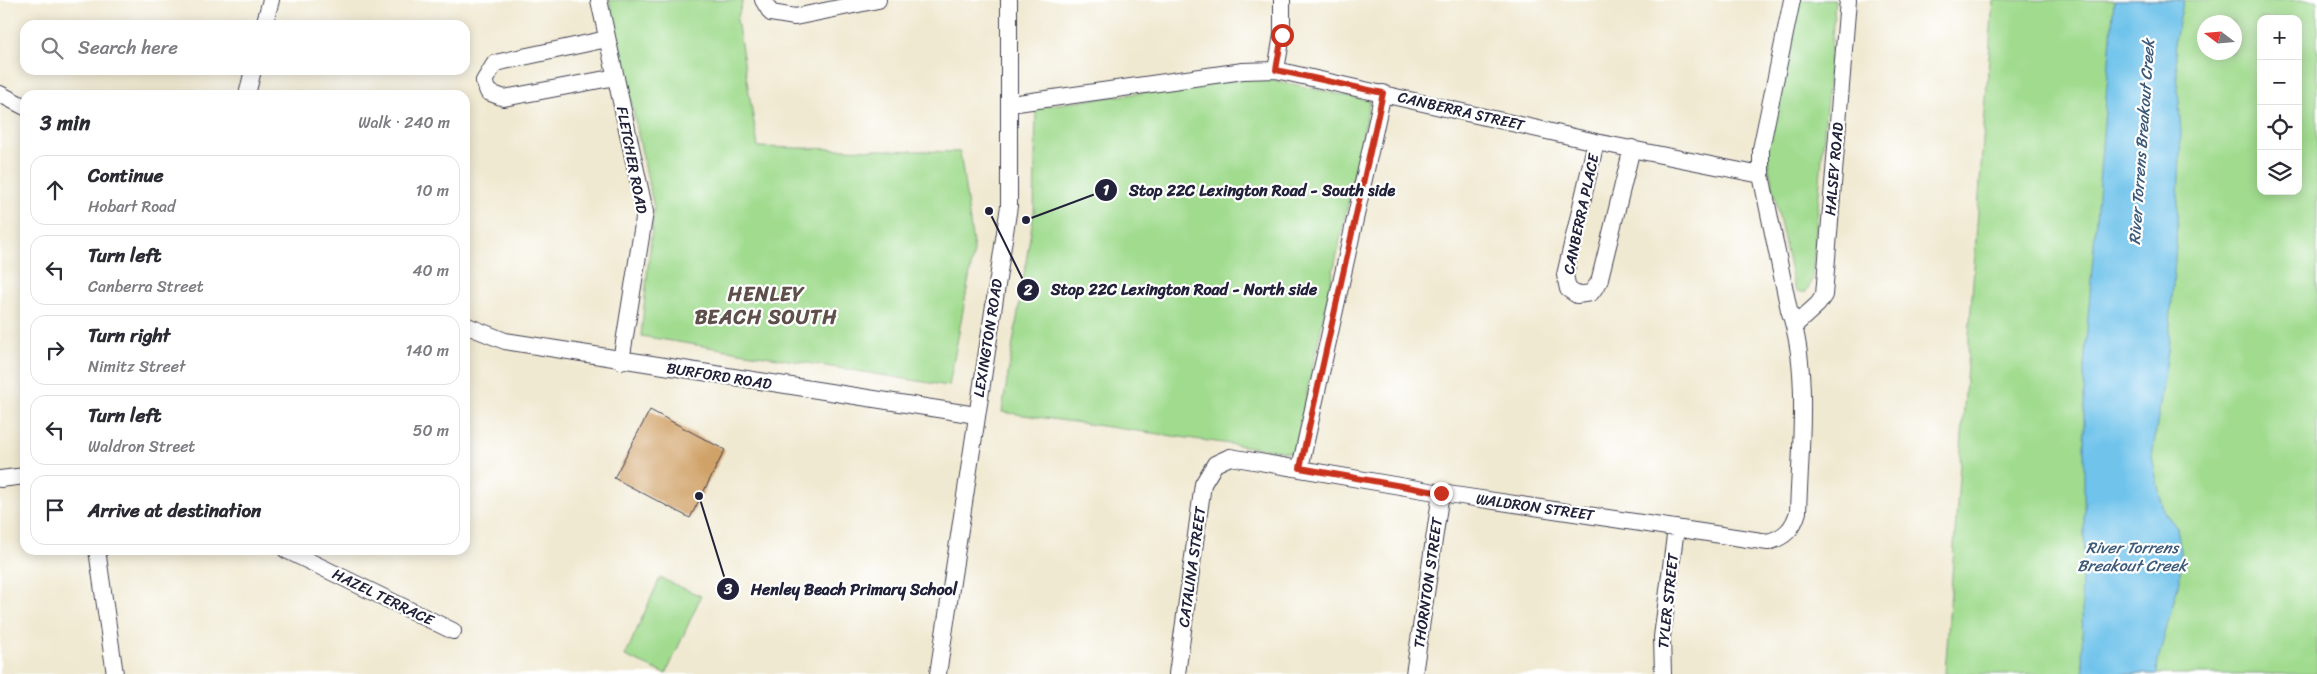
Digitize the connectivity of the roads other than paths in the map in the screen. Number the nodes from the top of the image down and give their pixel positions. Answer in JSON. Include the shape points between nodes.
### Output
{"nodes":[{"id":1,"x":270,"y":0,"type":"edge"},
{"id":2,"x":599,"y":0,"type":"edge"},
{"id":3,"x":763,"y":0,"type":"edge"},
{"id":4,"x":878,"y":0,"type":"edge"},
{"id":5,"x":1009,"y":0,"type":"edge"},
{"id":6,"x":1282,"y":0,"type":"edge"},
{"id":7,"x":1792,"y":0,"type":"edge"},
{"id":8,"x":1848,"y":0,"type":"edge"},
{"id":9,"x":265,"y":20,"type":"edge"},
{"id":10,"x":608,"y":39,"type":"junction"},
{"id":11,"x":1276,"y":70,"type":"junction"},
{"id":12,"x":252,"y":75,"type":"edge"},
{"id":13,"x":616,"y":77,"type":"junction"},
{"id":14,"x":247,"y":90,"type":"edge"},
{"id":15,"x":1383,"y":93,"type":"junction"},
{"id":16,"x":0,"y":94,"type":"edge"},
{"id":17,"x":20,"y":104,"type":"edge"},
{"id":18,"x":1010,"y":104,"type":"junction"},
{"id":19,"x":1596,"y":142,"type":"junction"},
{"id":20,"x":1632,"y":148,"type":"junction"},
{"id":21,"x":1761,"y":175,"type":"junction"},
{"id":22,"x":1794,"y":325,"type":"junction"},
{"id":23,"x":470,"y":327,"type":"edge"},
{"id":24,"x":622,"y":361,"type":"junction"},
{"id":25,"x":976,"y":415,"type":"junction"},
{"id":26,"x":1215,"y":464,"type":"joint"},
{"id":27,"x":1300,"y":468,"type":"junction"},
{"id":28,"x":20,"y":477,"type":"edge"},
{"id":29,"x":0,"y":479,"type":"edge"},
{"id":30,"x":1441,"y":493,"type":"junction"},
{"id":31,"x":1676,"y":528,"type":"junction"},
{"id":32,"x":98,"y":555,"type":"edge"},
{"id":33,"x":296,"y":555,"type":"edge"},
{"id":34,"x":452,"y":631,"type":"dead end"},
{"id":35,"x":115,"y":674,"type":"edge"},
{"id":36,"x":938,"y":674,"type":"edge"},
{"id":37,"x":1177,"y":674,"type":"edge"},
{"id":38,"x":1414,"y":674,"type":"edge"},
{"id":39,"x":1663,"y":674,"type":"edge"}],
"edges":[{"from":1,"to":9,"type":"street"},
{"from":2,"to":10,"type":"street","name":"FLETCHER ROAD"},
{"from":3,"to":4,"type":"street","via":[[771,13],[795,17]]},
{"from":5,"to":18,"type":"street","name":"LEXINGTON ROAD"},
{"from":6,"to":11,"type":"street","via":[[1282,35]]},
{"from":7,"to":21,"type":"street","via":[[1761,149]]},
{"from":8,"to":22,"type":"street","name":"HALSEY ROAD","via":[[1824,295]]},
{"from":10,"to":13,"type":"street","name":"FLETCHER ROAD"},
{"from":10,"to":13,"type":"street","via":[[495,63],[484,81],[488,92],[504,98]]},
{"from":11,"to":15,"type":"street","name":"CANBERRA STREET"},
{"from":11,"to":18,"type":"street","name":"CANBERRA STREET","via":[[1242,71]]},
{"from":12,"to":14,"type":"street"},
{"from":13,"to":24,"type":"street","name":"FLETCHER ROAD","via":[[645,212]]},
{"from":15,"to":19,"type":"street","name":"CANBERRA STREET"},
{"from":15,"to":27,"type":"street"},
{"from":16,"to":17,"type":"street"},
{"from":18,"to":25,"type":"street","name":"LEXINGTON ROAD","via":[[1009,206]]},
{"from":19,"to":20,"type":"street","name":"CANBERRA STREET"},
{"from":19,"to":20,"type":"street","name":"CANBERRA PLACE","via":[[1564,275],[1568,289],[1577,295],[1591,293],[1599,282]]},
{"from":20,"to":21,"type":"street","name":"CANBERRA STREET"},
{"from":21,"to":22,"type":"street"},
{"from":22,"to":31,"type":"street","name":"WALDRON STREET","via":[[1802,390],[1798,512],[1795,521],[1786,534],[1768,542]]},
{"from":23,"to":24,"type":"street","name":"BURFORD ROAD","via":[[505,342]]},
{"from":24,"to":25,"type":"street","name":"BURFORD ROAD"},
{"from":25,"to":36,"type":"street","name":"LEXINGTON ROAD"},
{"from":26,"to":27,"type":"street","name":"WALDRON STREET","via":[[1230,457]]},
{"from":26,"to":37,"type":"street","name":"CATALINA STREET","via":[[1203,484]]},
{"from":27,"to":30,"type":"street","name":"WALDRON STREET"},
{"from":28,"to":29,"type":"street"},
{"from":30,"to":31,"type":"street","name":"WALDRON STREET"},
{"from":30,"to":38,"type":"street","name":"THORNTON STREET"},
{"from":31,"to":39,"type":"street","name":"TYLER STREET","via":[[1662,637]]},
{"from":32,"to":35,"type":"street"},
{"from":33,"to":34,"type":"street","name":"HAZEL TERRACE"}]}
